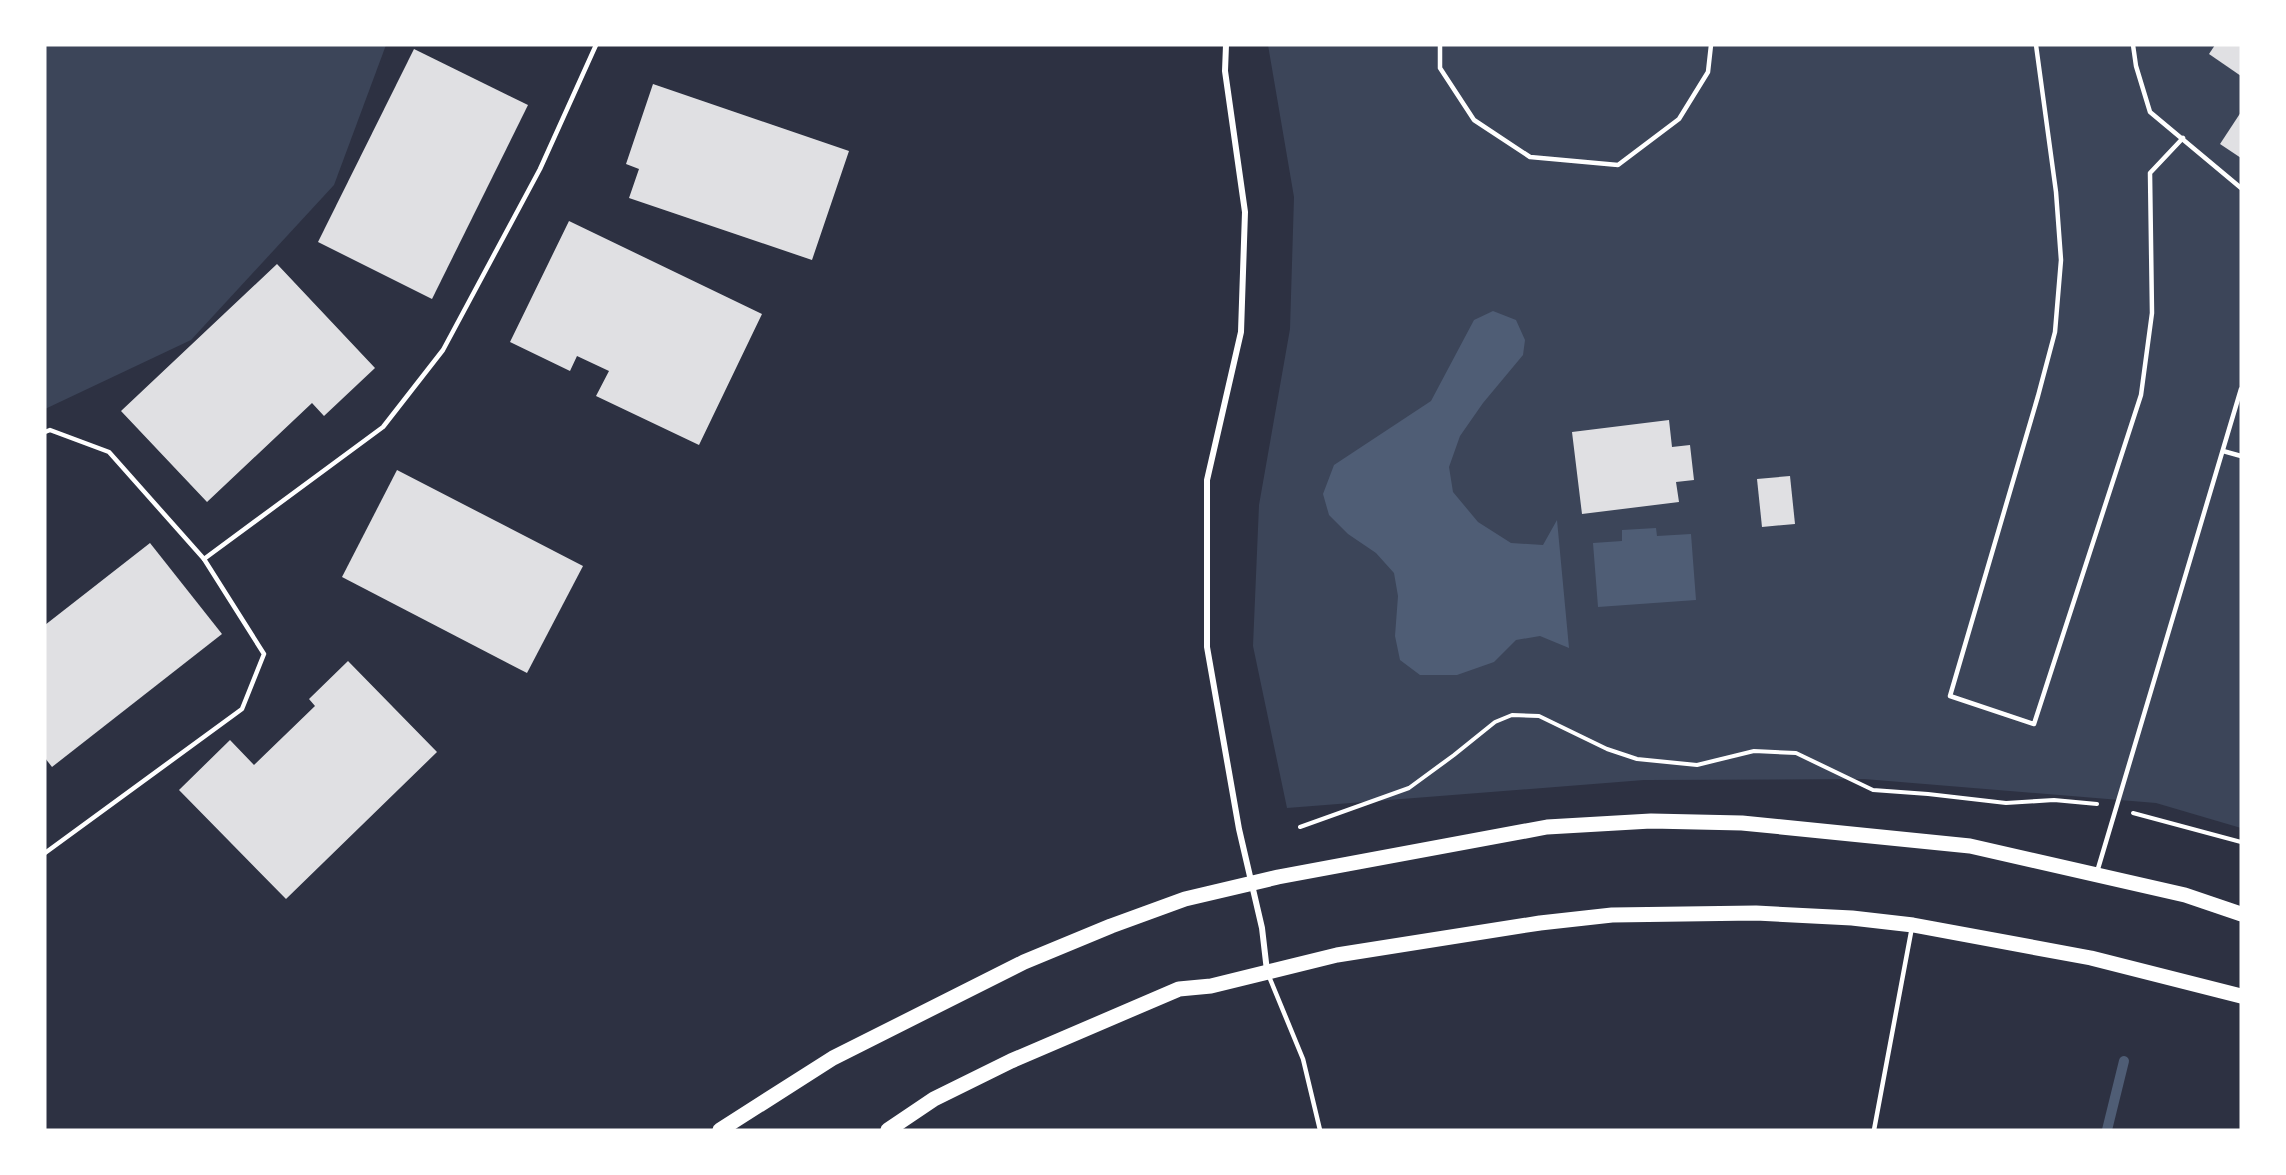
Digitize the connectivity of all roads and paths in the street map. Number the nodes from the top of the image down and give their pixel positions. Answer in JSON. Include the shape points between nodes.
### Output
{"nodes":[{"id":1,"x":596,"y":45,"type":"edge"},
{"id":2,"x":1226,"y":45,"type":"edge"},
{"id":3,"x":1440,"y":45,"type":"edge"},
{"id":4,"x":1711,"y":45,"type":"edge"},
{"id":5,"x":2036,"y":45,"type":"edge"},
{"id":6,"x":2133,"y":45,"type":"edge"},
{"id":7,"x":2183,"y":138,"type":"junction"},
{"id":8,"x":2241,"y":188,"type":"edge"},
{"id":9,"x":2241,"y":389,"type":"edge"},
{"id":10,"x":45,"y":432,"type":"edge"},
{"id":11,"x":2223,"y":451,"type":"junction"},
{"id":12,"x":2241,"y":456,"type":"edge"},
{"id":13,"x":204,"y":559,"type":"junction"},
{"id":14,"x":2116,"y":809,"type":"junction"},
{"id":15,"x":1300,"y":827,"type":"dead end"},
{"id":16,"x":2241,"y":842,"type":"edge"},
{"id":17,"x":45,"y":853,"type":"edge"},
{"id":18,"x":2096,"y":874,"type":"junction"},
{"id":19,"x":1250,"y":884,"type":"junction"},
{"id":20,"x":2241,"y":914,"type":"edge"},
{"id":21,"x":1912,"y":925,"type":"junction"},
{"id":22,"x":1266,"y":971,"type":"junction"},
{"id":23,"x":2241,"y":996,"type":"edge"},
{"id":24,"x":720,"y":1130,"type":"edge"},
{"id":25,"x":888,"y":1130,"type":"edge"},
{"id":26,"x":1320,"y":1130,"type":"edge"},
{"id":27,"x":1874,"y":1130,"type":"edge"}],
"edges":[{"from":1,"to":13,"type":"lane","via":[[540,169],[443,350],[383,427]]},
{"from":2,"to":19,"type":"street","via":[[1225,71],[1245,212],[1241,332],[1207,480],[1207,647]]},
{"from":3,"to":4,"type":"lane","via":[[1440,68],[1474,120],[1530,157],[1618,165],[1678,119],[1708,72]]},
{"from":5,"to":7,"type":"lane","via":[[2061,260],[2055,332],[1950,696],[2034,724],[2141,395],[2152,313],[2150,173]]},
{"from":6,"to":7,"type":"lane","via":[[2150,112]]},
{"from":7,"to":8,"type":"lane"},
{"from":9,"to":11,"type":"lane"},
{"from":10,"to":13,"type":"lane","via":[[50,430],[109,452]]},
{"from":11,"to":12,"type":"lane"},
{"from":11,"to":14,"type":"lane"},
{"from":13,"to":17,"type":"lane","via":[[264,654],[242,709]]},
{"from":14,"to":15,"type":"path","via":[[2064,800],[2007,803],[1873,790],[1796,753],[1754,751],[1697,765],[1637,759],[1607,749],[1557,723],[1512,715],[1495,722],[1409,788]]},
{"from":14,"to":16,"type":"path"},
{"from":14,"to":18,"type":"lane"},
{"from":18,"to":19,"type":"main road","via":[[1970,846],[1742,823],[1651,821],[1547,827]]},
{"from":18,"to":20,"type":"main road","via":[[2185,895]]},
{"from":19,"to":22,"type":"street","via":[[1262,927]]},
{"from":19,"to":24,"type":"main road","via":[[1185,899],[1024,962],[833,1058]]},
{"from":21,"to":22,"type":"main road","via":[[1756,913],[1612,915],[1337,955]]},
{"from":21,"to":23,"type":"main road","via":[[2091,958]]},
{"from":21,"to":27,"type":"lane"},
{"from":22,"to":25,"type":"main road","via":[[1211,986],[1179,989],[1011,1061],[934,1099]]},
{"from":22,"to":26,"type":"lane","via":[[1303,1059]]}]}
